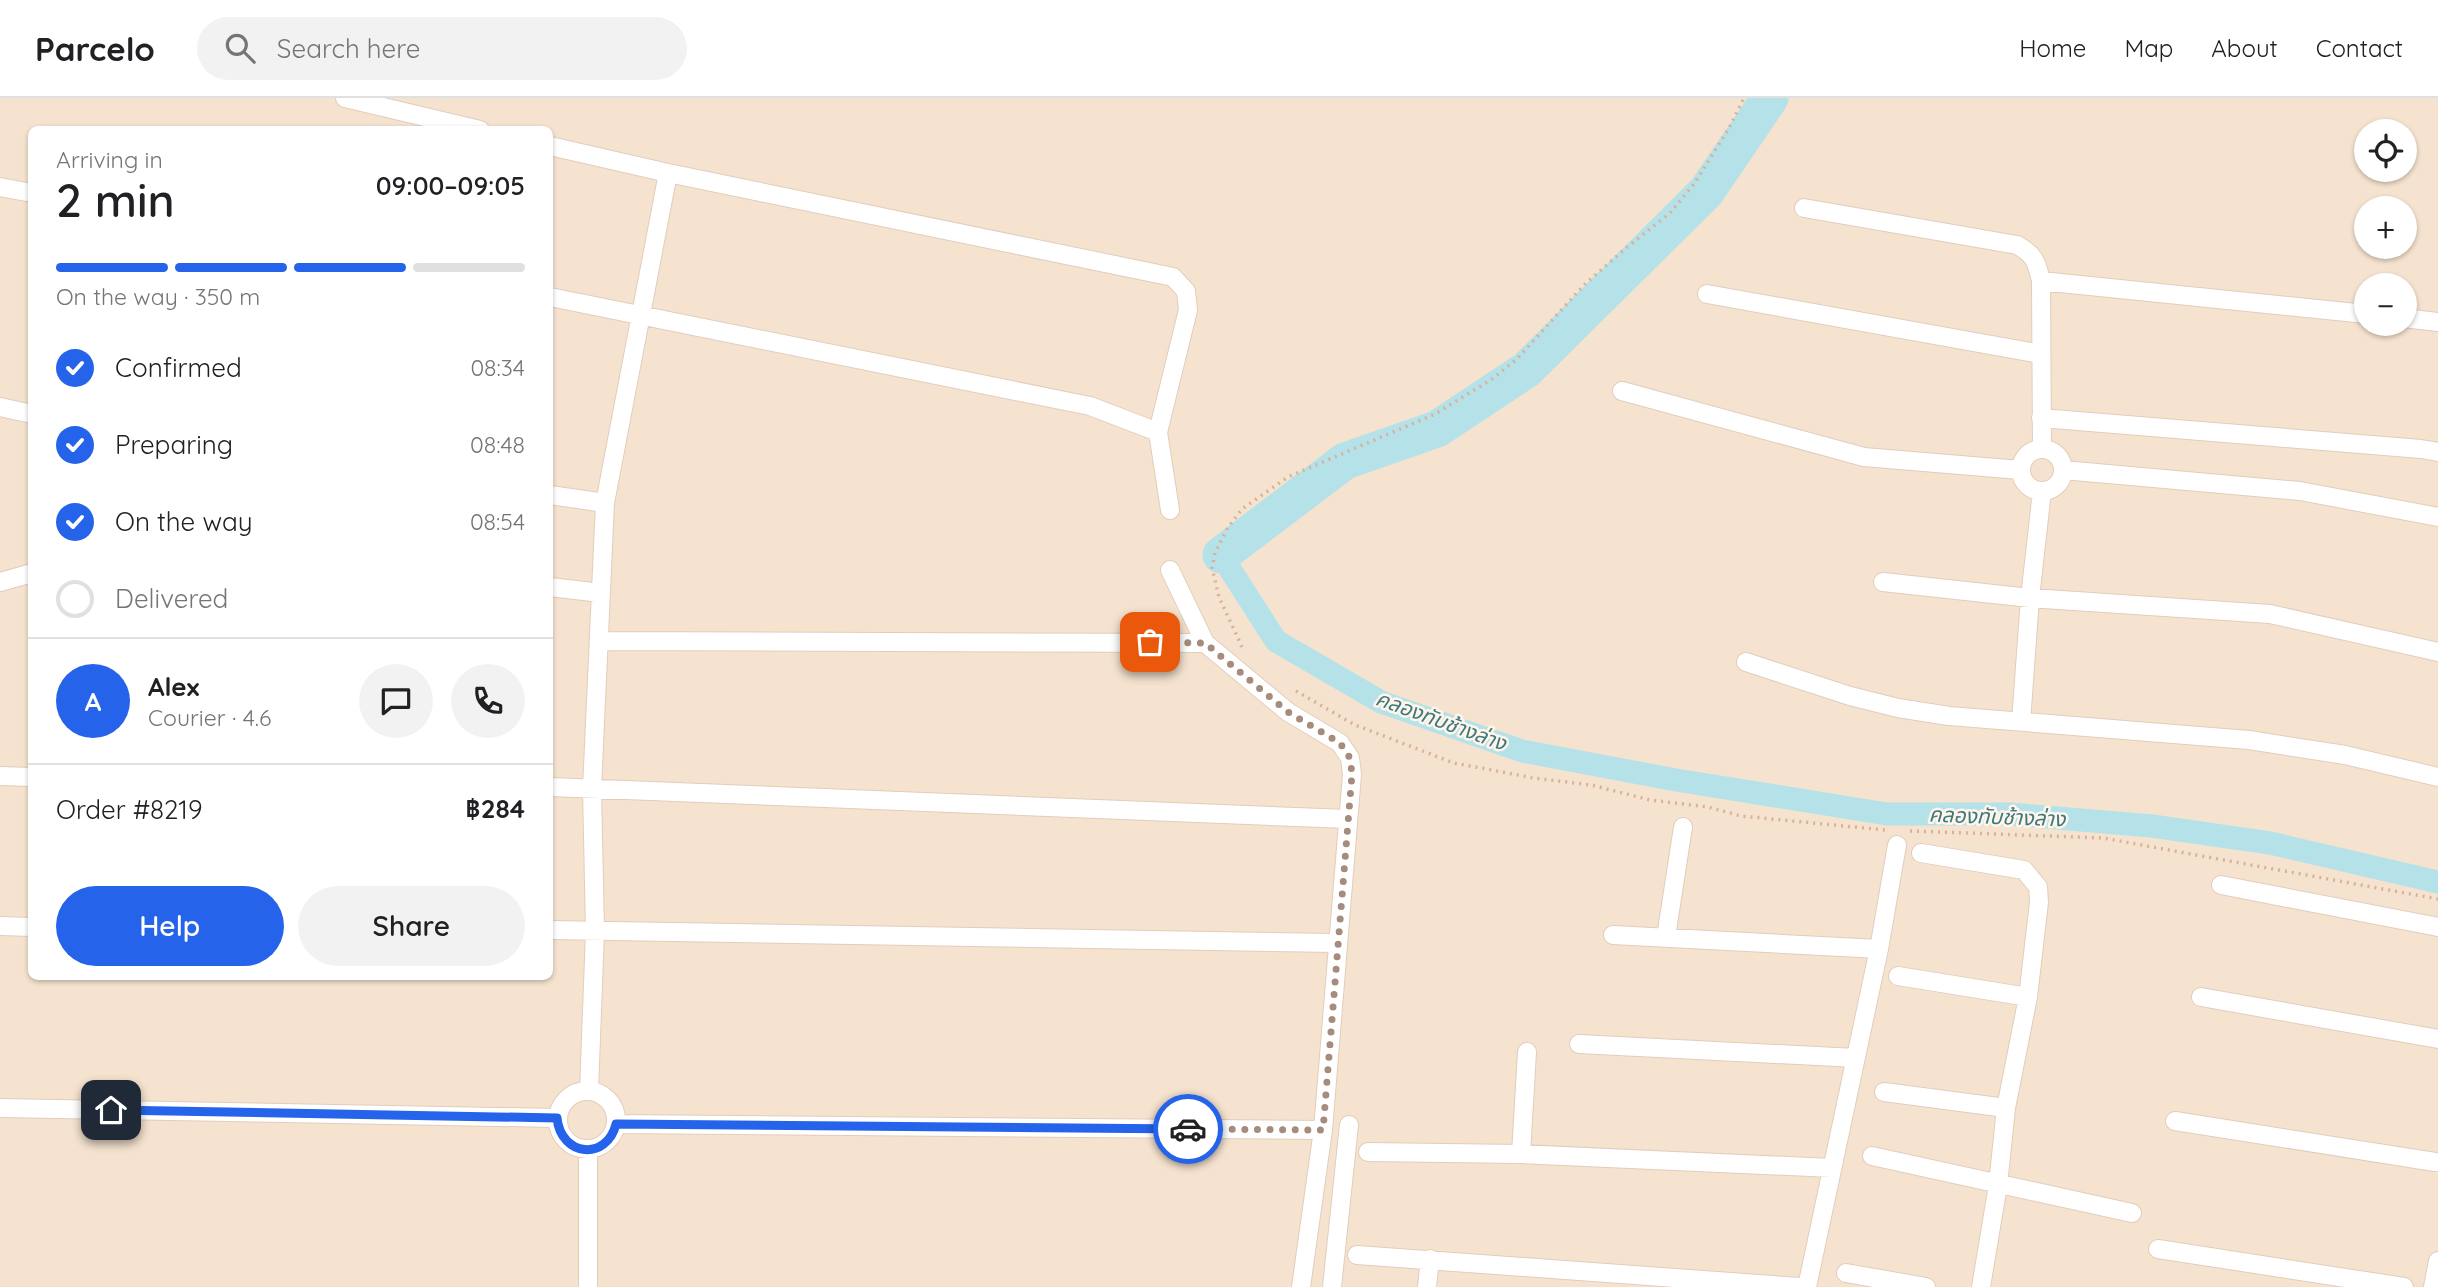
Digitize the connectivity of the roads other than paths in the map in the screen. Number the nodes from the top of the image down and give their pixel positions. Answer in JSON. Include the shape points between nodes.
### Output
{"nodes":[{"id":1,"x":345,"y":98,"type":"edge"},
{"id":2,"x":463,"y":126,"type":"edge"},
{"id":3,"x":553,"y":147,"type":"edge"},
{"id":4,"x":668,"y":173,"type":"junction"},
{"id":5,"x":0,"y":187,"type":"edge"},
{"id":6,"x":28,"y":192,"type":"edge"},
{"id":7,"x":1804,"y":208,"type":"dead end"},
{"id":8,"x":2042,"y":281,"type":"junction"},
{"id":9,"x":1707,"y":294,"type":"dead end"},
{"id":10,"x":553,"y":298,"type":"edge"},
{"id":11,"x":2354,"y":313,"type":"edge"},
{"id":12,"x":641,"y":316,"type":"junction"},
{"id":13,"x":2417,"y":320,"type":"edge"},
{"id":14,"x":2438,"y":322,"type":"edge"},
{"id":15,"x":2041,"y":354,"type":"junction"},
{"id":16,"x":1622,"y":391,"type":"dead end"},
{"id":17,"x":0,"y":407,"type":"edge"},
{"id":18,"x":28,"y":413,"type":"edge"},
{"id":19,"x":2042,"y":418,"type":"junction"},
{"id":20,"x":1158,"y":432,"type":"junction"},
{"id":21,"x":2042,"y":449,"type":"junction"},
{"id":22,"x":2438,"y":452,"type":"edge"},
{"id":23,"x":2021,"y":470,"type":"junction"},
{"id":24,"x":2063,"y":470,"type":"junction"},
{"id":25,"x":2042,"y":492,"type":"junction"},
{"id":26,"x":553,"y":495,"type":"edge"},
{"id":27,"x":605,"y":503,"type":"junction"},
{"id":28,"x":1171,"y":509,"type":"dead end"},
{"id":29,"x":2438,"y":517,"type":"edge"},
{"id":30,"x":1170,"y":570,"type":"dead end"},
{"id":31,"x":28,"y":574,"type":"edge"},
{"id":32,"x":0,"y":582,"type":"edge"},
{"id":33,"x":1883,"y":582,"type":"dead end"},
{"id":34,"x":553,"y":587,"type":"edge"},
{"id":35,"x":601,"y":593,"type":"junction"},
{"id":36,"x":2030,"y":598,"type":"junction"},
{"id":37,"x":599,"y":641,"type":"junction"},
{"id":38,"x":1205,"y":643,"type":"junction"},
{"id":39,"x":2438,"y":652,"type":"edge"},
{"id":40,"x":1746,"y":662,"type":"dead end"},
{"id":41,"x":2021,"y":722,"type":"junction"},
{"id":42,"x":0,"y":776,"type":"edge"},
{"id":43,"x":28,"y":777,"type":"edge"},
{"id":44,"x":2438,"y":777,"type":"edge"},
{"id":45,"x":553,"y":787,"type":"edge"},
{"id":46,"x":592,"y":789,"type":"junction"},
{"id":47,"x":1347,"y":819,"type":"junction"},
{"id":48,"x":1683,"y":827,"type":"dead end"},
{"id":49,"x":1896,"y":835,"type":"road end"},
{"id":50,"x":1921,"y":853,"type":"dead end"},
{"id":51,"x":2221,"y":885,"type":"dead end"},
{"id":52,"x":0,"y":926,"type":"edge"},
{"id":53,"x":28,"y":926,"type":"edge"},
{"id":54,"x":2438,"y":927,"type":"edge"},
{"id":55,"x":553,"y":930,"type":"edge"},
{"id":56,"x":596,"y":931,"type":"junction"},
{"id":57,"x":1614,"y":935,"type":"dead end"},
{"id":58,"x":1666,"y":937,"type":"junction"},
{"id":59,"x":1338,"y":943,"type":"junction"},
{"id":60,"x":1879,"y":949,"type":"junction"},
{"id":61,"x":1898,"y":976,"type":"dead end"},
{"id":62,"x":2028,"y":997,"type":"junction"},
{"id":63,"x":2201,"y":997,"type":"dead end"},
{"id":64,"x":2438,"y":1040,"type":"edge"},
{"id":65,"x":1578,"y":1044,"type":"dead end"},
{"id":66,"x":1527,"y":1052,"type":"dead end"},
{"id":67,"x":1856,"y":1058,"type":"junction"},
{"id":68,"x":589,"y":1091,"type":"junction"},
{"id":69,"x":1884,"y":1092,"type":"dead end"},
{"id":70,"x":0,"y":1108,"type":"edge"},
{"id":71,"x":2006,"y":1108,"type":"junction"},
{"id":72,"x":557,"y":1118,"type":"junction"},
{"id":73,"x":2175,"y":1121,"type":"dead end"},
{"id":74,"x":616,"y":1124,"type":"junction"},
{"id":75,"x":1349,"y":1125,"type":"dead end"},
{"id":76,"x":1323,"y":1130,"type":"junction"},
{"id":77,"x":588,"y":1150,"type":"junction"},
{"id":78,"x":1368,"y":1152,"type":"dead end"},
{"id":79,"x":1521,"y":1154,"type":"junction"},
{"id":80,"x":1872,"y":1156,"type":"dead end"},
{"id":81,"x":2437,"y":1164,"type":"edge"},
{"id":82,"x":1832,"y":1168,"type":"junction"},
{"id":83,"x":1998,"y":1185,"type":"junction"},
{"id":84,"x":2132,"y":1213,"type":"dead end"},
{"id":85,"x":2158,"y":1250,"type":"dead end"},
{"id":86,"x":1357,"y":1255,"type":"dead end"},
{"id":87,"x":1430,"y":1259,"type":"junction"},
{"id":88,"x":2438,"y":1261,"type":"edge"},
{"id":89,"x":1846,"y":1273,"type":"dead end"},
{"id":90,"x":588,"y":1287,"type":"edge"},
{"id":91,"x":1301,"y":1287,"type":"edge"},
{"id":92,"x":1332,"y":1287,"type":"edge"},
{"id":93,"x":1427,"y":1287,"type":"edge"},
{"id":94,"x":1800,"y":1287,"type":"edge"},
{"id":95,"x":1807,"y":1287,"type":"edge"},
{"id":96,"x":1926,"y":1287,"type":"edge"},
{"id":97,"x":1981,"y":1287,"type":"edge"},
{"id":98,"x":2404,"y":1287,"type":"edge"},
{"id":99,"x":2433,"y":1287,"type":"edge"}],
"edges":[{"from":1,"to":2,"type":"street"},
{"from":3,"to":4,"type":"street"},
{"from":4,"to":12,"type":"street"},
{"from":4,"to":20,"type":"street","via":[[1173,277],[1186,291],[1188,310]]},
{"from":5,"to":6,"type":"street"},
{"from":7,"to":8,"type":"street","via":[[2017,245],[2031,253]]},
{"from":8,"to":11,"type":"street"},
{"from":8,"to":15,"type":"street"},
{"from":9,"to":15,"type":"street"},
{"from":10,"to":12,"type":"street"},
{"from":12,"to":20,"type":"street","via":[[1090,406]]},
{"from":12,"to":27,"type":"street"},
{"from":13,"to":14,"type":"street"},
{"from":15,"to":19,"type":"street"},
{"from":16,"to":23,"type":"street","via":[[1864,457]]},
{"from":17,"to":18,"type":"street"},
{"from":19,"to":21,"type":"street"},
{"from":19,"to":22,"type":"street"},
{"from":20,"to":28,"type":"street"},
{"from":21,"to":23,"type":"street","via":[[2026,455]]},
{"from":21,"to":24,"type":"street","via":[[2057,455]]},
{"from":23,"to":25,"type":"street","via":[[2027,485]]},
{"from":24,"to":25,"type":"street","via":[[2057,485]]},
{"from":24,"to":29,"type":"street","via":[[2300,492]]},
{"from":25,"to":36,"type":"street"},
{"from":26,"to":27,"type":"street"},
{"from":27,"to":35,"type":"street"},
{"from":30,"to":38,"type":"street"},
{"from":31,"to":32,"type":"street"},
{"from":33,"to":36,"type":"street"},
{"from":34,"to":35,"type":"street"},
{"from":35,"to":37,"type":"street"},
{"from":36,"to":39,"type":"street","via":[[2270,614]]},
{"from":36,"to":41,"type":"street"},
{"from":37,"to":38,"type":"street"},
{"from":37,"to":46,"type":"street"},
{"from":38,"to":47,"type":"street","via":[[1288,712],[1340,743],[1350,758],[1352,774]]},
{"from":40,"to":41,"type":"street","via":[[1898,708]]},
{"from":41,"to":44,"type":"street","via":[[2249,740],[2345,755]]},
{"from":42,"to":43,"type":"street"},
{"from":45,"to":46,"type":"street"},
{"from":46,"to":47,"type":"street"},
{"from":46,"to":56,"type":"street"},
{"from":47,"to":59,"type":"street"},
{"from":48,"to":58,"type":"street"},
{"from":49,"to":60,"type":"street"},
{"from":50,"to":62,"type":"street","via":[[2024,870],[2033,880],[2039,902]]},
{"from":51,"to":54,"type":"street"},
{"from":52,"to":53,"type":"street"},
{"from":55,"to":56,"type":"street"},
{"from":56,"to":59,"type":"street"},
{"from":56,"to":68,"type":"street"},
{"from":57,"to":58,"type":"street"},
{"from":58,"to":60,"type":"street"},
{"from":59,"to":76,"type":"street"},
{"from":60,"to":67,"type":"street"},
{"from":61,"to":62,"type":"street"},
{"from":62,"to":71,"type":"street"},
{"from":63,"to":64,"type":"street"},
{"from":65,"to":67,"type":"street"},
{"from":66,"to":79,"type":"street"},
{"from":67,"to":82,"type":"street"},
{"from":68,"to":72,"type":"street","via":[[571,1095]]},
{"from":68,"to":74,"type":"street","via":[[606,1098]]},
{"from":69,"to":71,"type":"street"},
{"from":70,"to":72,"type":"street"},
{"from":71,"to":83,"type":"street"},
{"from":72,"to":77,"type":"street","via":[[562,1137],[578,1149]]},
{"from":73,"to":81,"type":"street"},
{"from":74,"to":76,"type":"street"},
{"from":74,"to":77,"type":"street","via":[[604,1145]]},
{"from":75,"to":92,"type":"street"},
{"from":76,"to":91,"type":"street"},
{"from":77,"to":90,"type":"street"},
{"from":78,"to":79,"type":"street"},
{"from":79,"to":82,"type":"street"},
{"from":80,"to":83,"type":"street"},
{"from":82,"to":95,"type":"street"},
{"from":83,"to":84,"type":"street"},
{"from":83,"to":97,"type":"street"},
{"from":85,"to":98,"type":"street"},
{"from":86,"to":87,"type":"street"},
{"from":87,"to":93,"type":"street"},
{"from":87,"to":94,"type":"street"},
{"from":88,"to":99,"type":"street"},
{"from":89,"to":96,"type":"street"}]}
